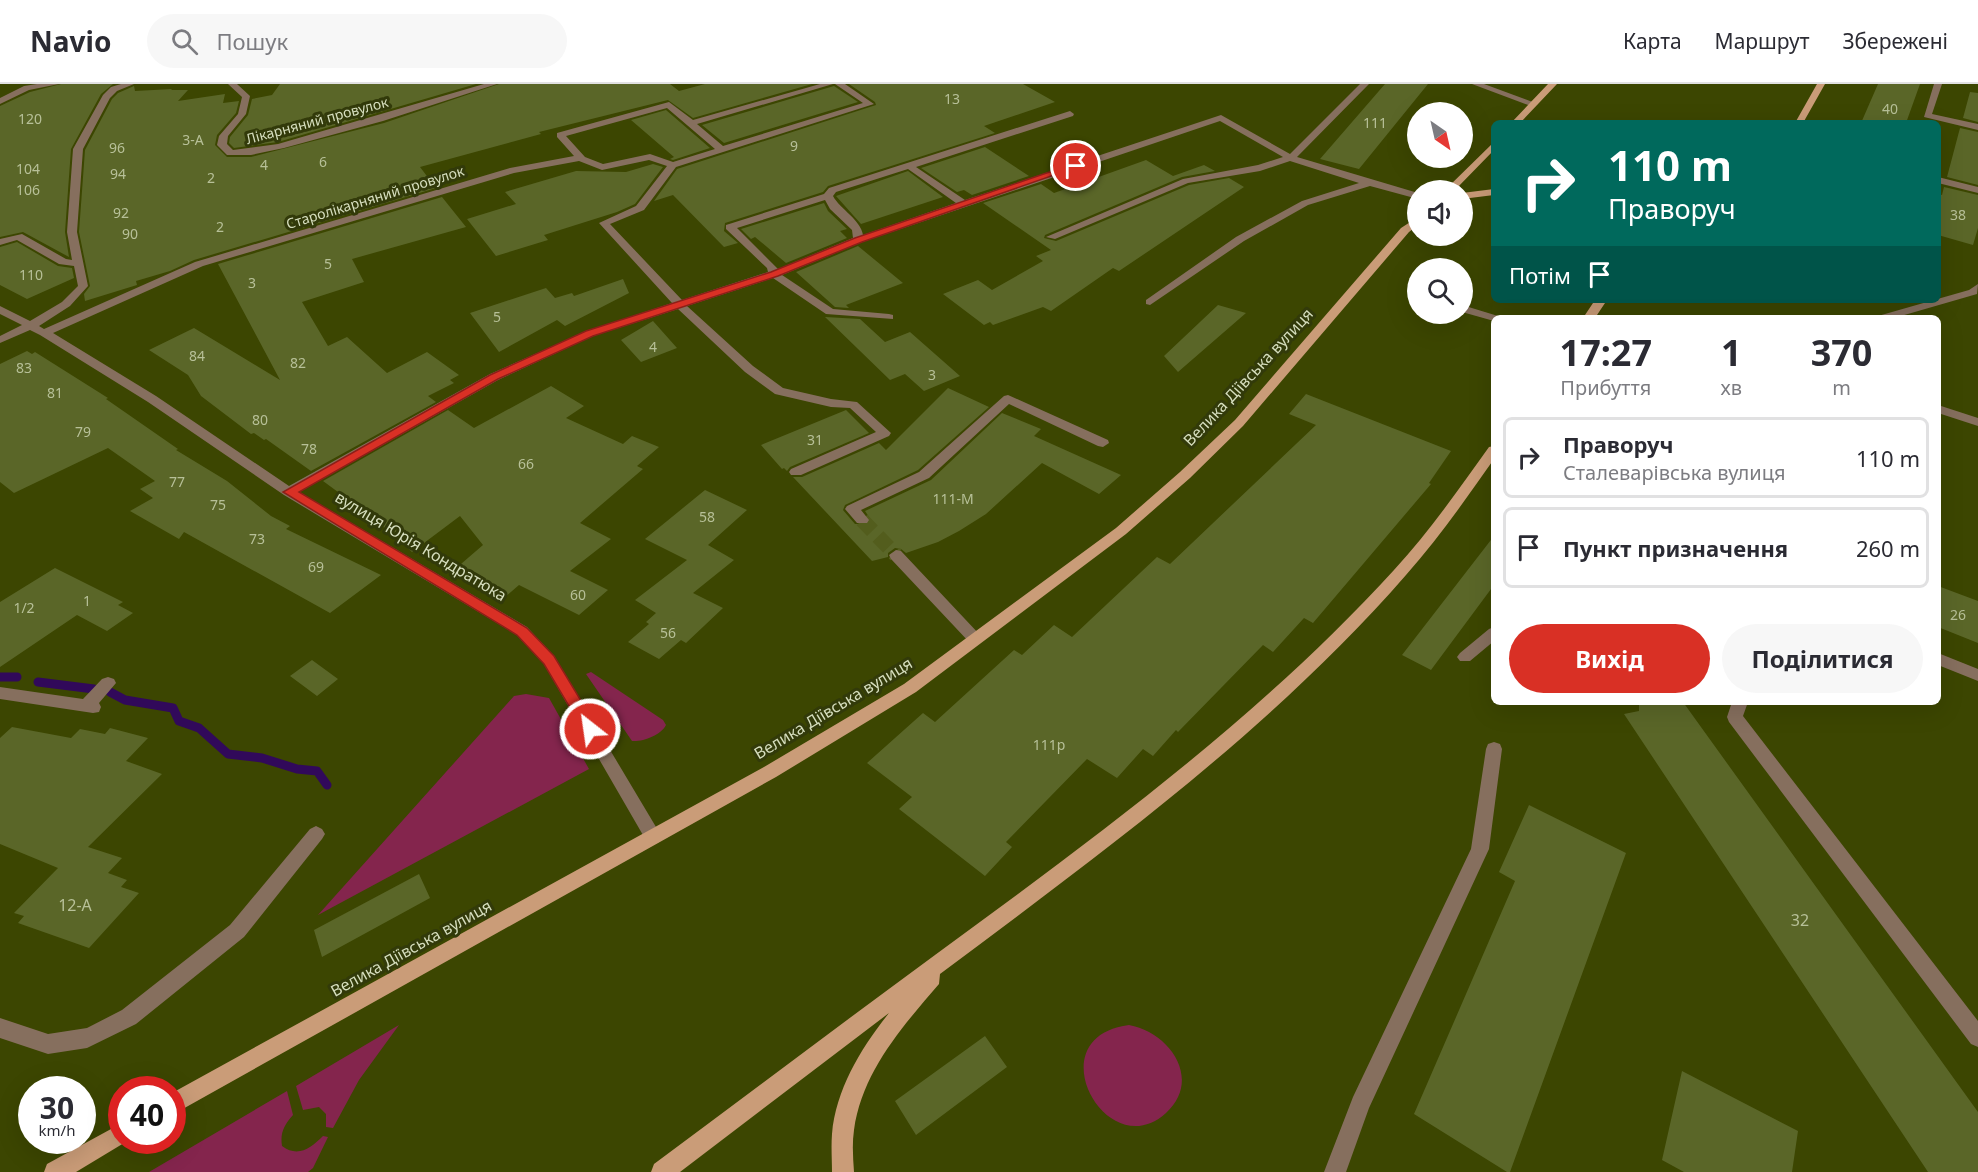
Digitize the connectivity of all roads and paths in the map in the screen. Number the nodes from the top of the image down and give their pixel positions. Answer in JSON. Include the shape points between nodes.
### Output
{"nodes":[{"id":1,"x":55,"y":84,"type":"edge"},
{"id":2,"x":130,"y":84,"type":"edge"},
{"id":3,"x":232,"y":84,"type":"edge"},
{"id":4,"x":493,"y":84,"type":"edge"},
{"id":5,"x":829,"y":84,"type":"edge"},
{"id":6,"x":839,"y":84,"type":"edge"},
{"id":7,"x":1365,"y":84,"type":"edge"},
{"id":8,"x":1476,"y":84,"type":"edge"},
{"id":9,"x":1552,"y":84,"type":"edge"},
{"id":10,"x":1821,"y":84,"type":"edge"},
{"id":11,"x":1938,"y":84,"type":"edge"},
{"id":12,"x":0,"y":101,"type":"edge"},
{"id":13,"x":1534,"y":104,"type":"junction"},
{"id":14,"x":1526,"y":112,"type":"junction"},
{"id":15,"x":1070,"y":114,"type":"dead end"},
{"id":16,"x":1518,"y":120,"type":"edge"},
{"id":17,"x":1525,"y":120,"type":"edge"},
{"id":18,"x":1801,"y":120,"type":"edge"},
{"id":19,"x":691,"y":123,"type":"junction"},
{"id":20,"x":1978,"y":127,"type":"edge"},
{"id":21,"x":1491,"y":148,"type":"edge"},
{"id":22,"x":722,"y":150,"type":"junction"},
{"id":23,"x":581,"y":158,"type":"junction"},
{"id":24,"x":1291,"y":158,"type":"junction"},
{"id":25,"x":673,"y":165,"type":"junction"},
{"id":26,"x":909,"y":166,"type":"junction"},
{"id":27,"x":1460,"y":180,"type":"edge"},
{"id":28,"x":1941,"y":181,"type":"edge"},
{"id":29,"x":1371,"y":182,"type":"junction"},
{"id":30,"x":1978,"y":190,"type":"edge"},
{"id":31,"x":1491,"y":192,"type":"edge"},
{"id":32,"x":1407,"y":193,"type":"edge"},
{"id":33,"x":1473,"y":195,"type":"edge"},
{"id":34,"x":828,"y":196,"type":"junction"},
{"id":35,"x":963,"y":203,"type":"junction"},
{"id":36,"x":1407,"y":228,"type":"edge"},
{"id":37,"x":1051,"y":237,"type":"dead end"},
{"id":38,"x":858,"y":240,"type":"junction"},
{"id":39,"x":0,"y":242,"type":"edge"},
{"id":40,"x":80,"y":264,"type":"junction"},
{"id":41,"x":774,"y":274,"type":"junction"},
{"id":42,"x":1978,"y":287,"type":"edge"},
{"id":43,"x":1941,"y":301,"type":"edge"},
{"id":44,"x":1150,"y":302,"type":"dead end"},
{"id":45,"x":1934,"y":303,"type":"edge"},
{"id":46,"x":680,"y":305,"type":"junction"},
{"id":47,"x":0,"y":309,"type":"edge"},
{"id":48,"x":1473,"y":311,"type":"edge"},
{"id":49,"x":1892,"y":315,"type":"edge"},
{"id":50,"x":889,"y":316,"type":"dead end"},
{"id":51,"x":1491,"y":317,"type":"edge"},
{"id":52,"x":31,"y":326,"type":"junction"},
{"id":53,"x":45,"y":333,"type":"junction"},
{"id":54,"x":0,"y":340,"type":"edge"},
{"id":55,"x":1941,"y":410,"type":"edge"},
{"id":56,"x":1978,"y":422,"type":"edge"},
{"id":57,"x":1103,"y":443,"type":"dead end"},
{"id":58,"x":1491,"y":454,"type":"edge"},
{"id":59,"x":796,"y":472,"type":"dead end"},
{"id":60,"x":289,"y":492,"type":"junction"},
{"id":61,"x":862,"y":520,"type":"dead end"},
{"id":62,"x":896,"y":555,"type":"tunnel mouth"},
{"id":63,"x":1491,"y":635,"type":"edge"},
{"id":64,"x":975,"y":639,"type":"junction"},
{"id":65,"x":1465,"y":657,"type":"dead end"},
{"id":66,"x":1941,"y":661,"type":"edge"},
{"id":67,"x":1978,"y":675,"type":"edge"},
{"id":68,"x":108,"y":683,"type":"dead end"},
{"id":69,"x":0,"y":693,"type":"edge"},
{"id":70,"x":1739,"y":705,"type":"edge"},
{"id":71,"x":1494,"y":748,"type":"dead end"},
{"id":72,"x":316,"y":834,"type":"dead end"},
{"id":73,"x":654,"y":837,"type":"junction"},
{"id":74,"x":951,"y":955,"type":"junction"},
{"id":75,"x":0,"y":1028,"type":"edge"},
{"id":76,"x":1978,"y":1037,"type":"edge"},
{"id":77,"x":186,"y":1097,"type":"edge"},
{"id":78,"x":108,"y":1141,"type":"edge"},
{"id":79,"x":55,"y":1172,"type":"edge"},
{"id":80,"x":662,"y":1172,"type":"edge"},
{"id":81,"x":843,"y":1172,"type":"edge"},
{"id":82,"x":1335,"y":1172,"type":"edge"}],
"edges":[{"from":1,"to":12,"type":"street","via":[[27,88]]},
{"from":2,"to":40,"type":"street","via":[[114,89],[106,97],[78,149],[72,232]]},
{"from":3,"to":4,"type":"street","name":"Лікарняний провулок","via":[[246,96],[242,114],[224,136],[222,145],[230,153],[242,154],[336,131]]},
{"from":5,"to":19,"type":"street"},
{"from":6,"to":22,"type":"street","via":[[870,105]]},
{"from":7,"to":24,"type":"street"},
{"from":8,"to":13,"type":"street"},
{"from":9,"to":13,"type":"main road"},
{"from":10,"to":18,"type":"main road"},
{"from":11,"to":20,"type":"street","via":[[1927,115]]},
{"from":13,"to":14,"type":"main road"},
{"from":14,"to":16,"type":"main road"},
{"from":14,"to":17,"type":"street"},
{"from":15,"to":26,"type":"street"},
{"from":19,"to":22,"type":"street"},
{"from":19,"to":23,"type":"street","via":[[669,105],[560,135]]},
{"from":21,"to":27,"type":"main road"},
{"from":22,"to":25,"type":"street"},
{"from":23,"to":25,"type":"street","name":"Старолікарняний провулок","via":[[602,167],[651,157]]},
{"from":23,"to":53,"type":"street","name":"Старолікарняний провулок","via":[[513,170],[199,264]]},
{"from":24,"to":29,"type":"street"},
{"from":24,"to":35,"type":"street","via":[[1221,118]]},
{"from":24,"to":37,"type":"street","via":[[1260,168],[1186,181]]},
{"from":25,"to":46,"type":"street","via":[[640,208],[604,223]]},
{"from":26,"to":34,"type":"street","via":[[832,190]]},
{"from":26,"to":35,"type":"street"},
{"from":28,"to":30,"type":"street"},
{"from":29,"to":32,"type":"street"},
{"from":29,"to":44,"type":"street","via":[[1305,203],[1240,239]]},
{"from":31,"to":33,"type":"main road"},
{"from":34,"to":38,"type":"street","via":[[857,229]]},
{"from":34,"to":41,"type":"street","via":[[730,227],[772,267]]},
{"from":35,"to":38,"type":"street"},
{"from":36,"to":64,"type":"main road","name":"Велика Діївська вулиця","via":[[1239,423],[1185,475],[1121,531]]},
{"from":38,"to":41,"type":"street"},
{"from":39,"to":40,"type":"street","via":[[18,236],[63,262]]},
{"from":40,"to":52,"type":"street","via":[[83,286],[73,301]]},
{"from":41,"to":46,"type":"street"},
{"from":41,"to":50,"type":"street","via":[[830,312]]},
{"from":42,"to":43,"type":"street"},
{"from":45,"to":49,"type":"street"},
{"from":46,"to":59,"type":"street","via":[[749,369],[779,391],[853,405],[885,433]]},
{"from":46,"to":60,"type":"street","via":[[589,334],[494,377]]},
{"from":47,"to":52,"type":"street","name":"вулиця Юрія Кондратюка"},
{"from":48,"to":51,"type":"street"},
{"from":52,"to":53,"type":"street","name":"вулиця Юрія Кондратюка"},
{"from":52,"to":54,"type":"street"},
{"from":53,"to":60,"type":"street","name":"вулиця Юрія Кондратюка","via":[[152,399]]},
{"from":55,"to":56,"type":"street"},
{"from":57,"to":61,"type":"street","via":[[1008,399],[924,475],[852,509]]},
{"from":58,"to":74,"type":"main road","via":[[1400,573],[1271,703],[1132,817]]},
{"from":60,"to":73,"type":"street","name":"вулиця Юрія Кондратюка","via":[[522,632],[549,660]]},
{"from":62,"to":64,"type":"street"},
{"from":63,"to":65,"type":"street"},
{"from":64,"to":73,"type":"main road","name":"Велика Діївська вулиця","via":[[857,722]]},
{"from":66,"to":67,"type":"street"},
{"from":68,"to":69,"type":"street","via":[[90,706]]},
{"from":70,"to":76,"type":"street","via":[[1735,717]]},
{"from":71,"to":82,"type":"street","via":[[1480,849],[1360,1104]]},
{"from":72,"to":75,"type":"street","via":[[237,931],[115,1025],[87,1038],[48,1044]]},
{"from":73,"to":77,"type":"main road","name":"Велика Діївська вулиця"},
{"from":74,"to":80,"type":"main road"},
{"from":74,"to":81,"type":"main road","via":[[893,1022],[851,1094],[843,1131]]},
{"from":78,"to":79,"type":"main road"}]}
